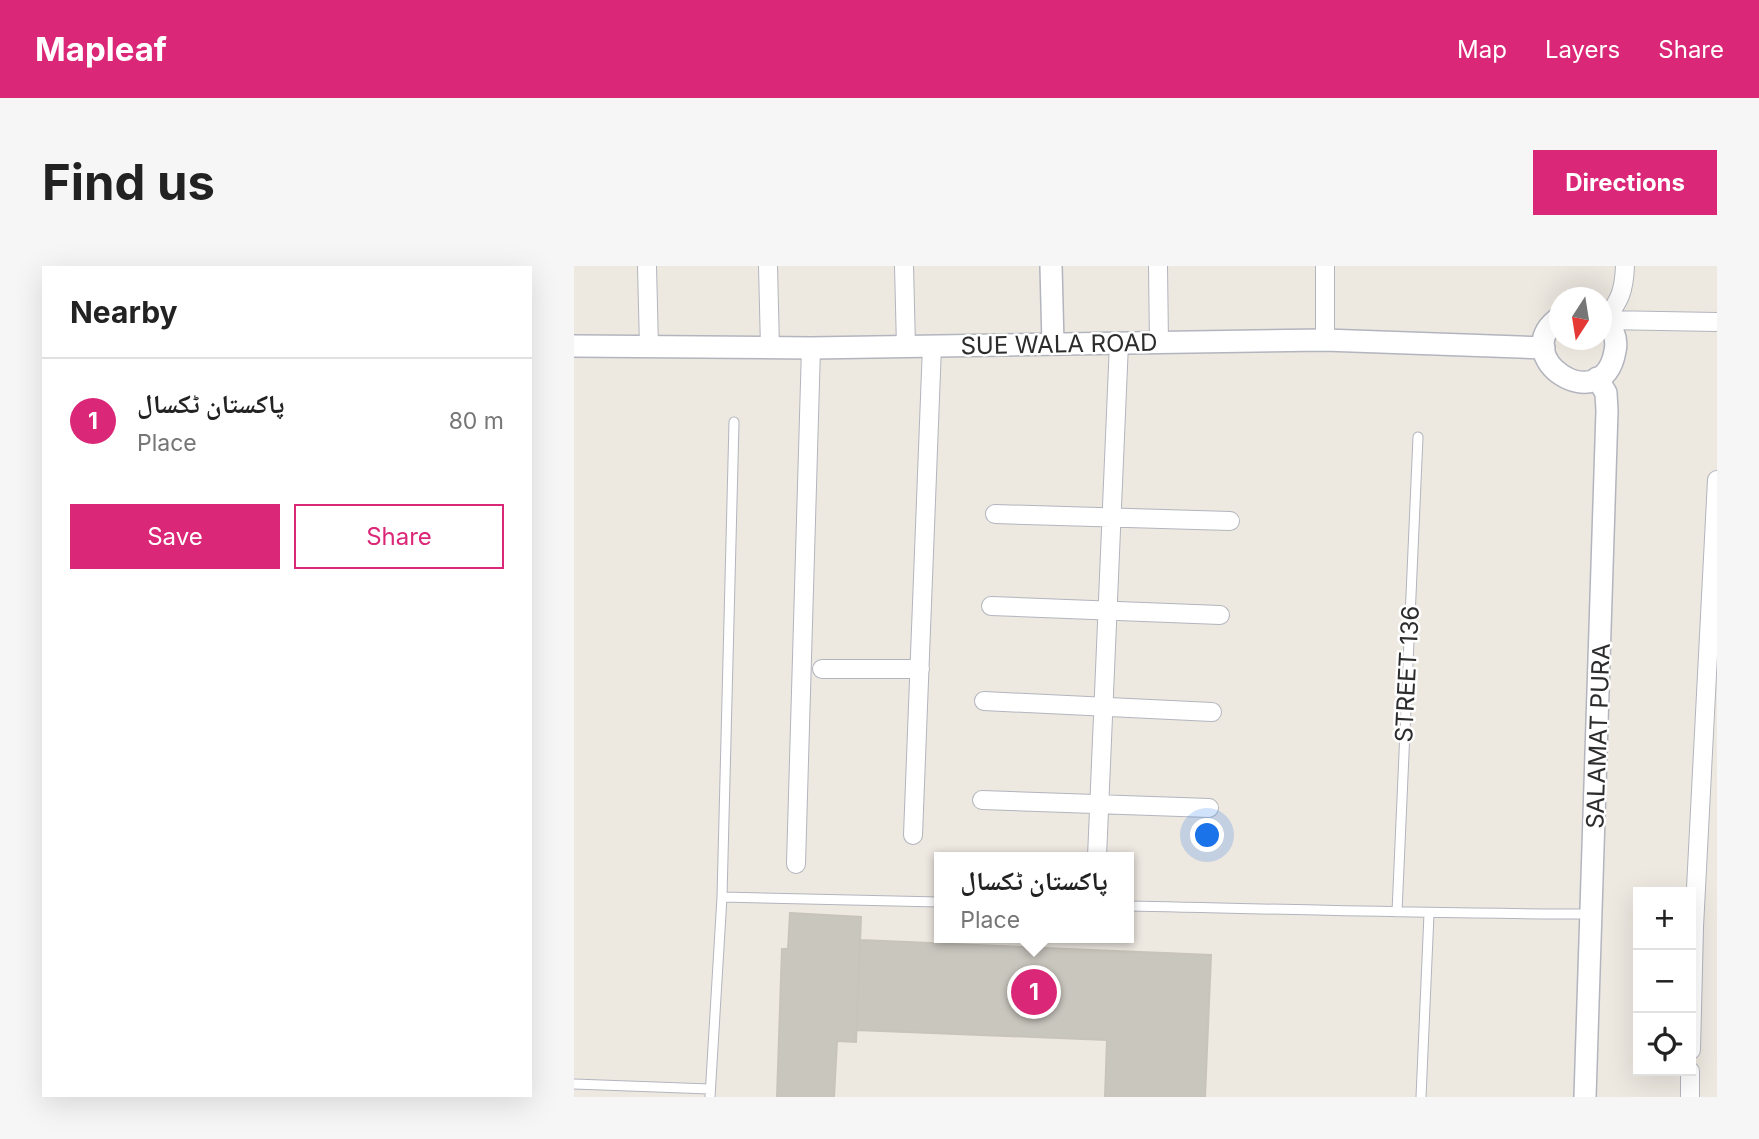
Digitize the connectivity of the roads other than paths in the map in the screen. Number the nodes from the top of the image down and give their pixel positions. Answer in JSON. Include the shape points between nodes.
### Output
{"nodes":[{"id":1,"x":647,"y":266,"type":"edge"},
{"id":2,"x":768,"y":266,"type":"edge"},
{"id":3,"x":904,"y":266,"type":"edge"},
{"id":4,"x":1051,"y":266,"type":"edge"},
{"id":5,"x":1158,"y":266,"type":"edge"},
{"id":6,"x":1325,"y":266,"type":"edge"},
{"id":7,"x":1625,"y":266,"type":"edge"},
{"id":8,"x":1612,"y":308,"type":"edge"},
{"id":9,"x":1612,"y":319,"type":"edge"},
{"id":10,"x":1717,"y":322,"type":"edge"},
{"id":11,"x":1549,"y":328,"type":"edge"},
{"id":12,"x":1612,"y":331,"type":"edge"},
{"id":13,"x":1325,"y":340,"type":"junction"},
{"id":14,"x":1119,"y":343,"type":"junction"},
{"id":15,"x":1159,"y":343,"type":"junction"},
{"id":16,"x":1053,"y":344,"type":"junction"},
{"id":17,"x":574,"y":346,"type":"edge"},
{"id":18,"x":932,"y":346,"type":"junction"},
{"id":19,"x":649,"y":347,"type":"junction"},
{"id":20,"x":906,"y":347,"type":"junction"},
{"id":21,"x":770,"y":348,"type":"junction"},
{"id":22,"x":811,"y":348,"type":"junction"},
{"id":23,"x":1544,"y":348,"type":"junction"},
{"id":24,"x":1597,"y":378,"type":"junction"},
{"id":25,"x":734,"y":422,"type":"dead end"},
{"id":26,"x":1418,"y":437,"type":"dead end"},
{"id":27,"x":1717,"y":480,"type":"edge"},
{"id":28,"x":995,"y":514,"type":"dead end"},
{"id":29,"x":1112,"y":516,"type":"junction"},
{"id":30,"x":1230,"y":521,"type":"dead end"},
{"id":31,"x":991,"y":606,"type":"dead end"},
{"id":32,"x":1108,"y":609,"type":"junction"},
{"id":33,"x":1220,"y":615,"type":"dead end"},
{"id":34,"x":822,"y":669,"type":"dead end"},
{"id":35,"x":920,"y":669,"type":"junction"},
{"id":36,"x":984,"y":701,"type":"dead end"},
{"id":37,"x":1104,"y":708,"type":"junction"},
{"id":38,"x":1212,"y":712,"type":"dead end"},
{"id":39,"x":982,"y":800,"type":"dead end"},
{"id":40,"x":1100,"y":805,"type":"junction"},
{"id":41,"x":1209,"y":808,"type":"dead end"},
{"id":42,"x":913,"y":835,"type":"dead end"},
{"id":43,"x":1097,"y":852,"type":"edge"},
{"id":44,"x":796,"y":864,"type":"dead end"},
{"id":45,"x":722,"y":897,"type":"junction"},
{"id":46,"x":934,"y":902,"type":"edge"},
{"id":47,"x":1134,"y":906,"type":"edge"},
{"id":48,"x":1397,"y":912,"type":"junction"},
{"id":49,"x":1429,"y":914,"type":"junction"},
{"id":50,"x":1593,"y":914,"type":"junction"},
{"id":51,"x":1692,"y":1013,"type":"edge"},
{"id":52,"x":1690,"y":1076,"type":"edge"},
{"id":53,"x":574,"y":1084,"type":"edge"},
{"id":54,"x":710,"y":1093,"type":"edge"},
{"id":55,"x":1421,"y":1097,"type":"edge"},
{"id":56,"x":1586,"y":1097,"type":"edge"},
{"id":57,"x":1689,"y":1097,"type":"edge"}],
"edges":[{"from":1,"to":19,"type":"street"},
{"from":2,"to":21,"type":"street"},
{"from":3,"to":20,"type":"street"},
{"from":4,"to":16,"type":"street"},
{"from":5,"to":15,"type":"street"},
{"from":6,"to":13,"type":"street"},
{"from":7,"to":8,"type":"street","via":[[1625,287]]},
{"from":9,"to":10,"type":"street"},
{"from":11,"to":23,"type":"street"},
{"from":12,"to":24,"type":"street","via":[[1614,360]]},
{"from":13,"to":15,"type":"street","name":"SUE WALA ROAD"},
{"from":13,"to":23,"type":"street","name":"SUE WALA ROAD"},
{"from":14,"to":15,"type":"street","name":"SUE WALA ROAD"},
{"from":14,"to":16,"type":"street","name":"SUE WALA ROAD"},
{"from":14,"to":29,"type":"street"},
{"from":16,"to":18,"type":"street","name":"SUE WALA ROAD"},
{"from":17,"to":19,"type":"street","name":"SUE WALA ROAD"},
{"from":18,"to":20,"type":"street","name":"SUE WALA ROAD"},
{"from":18,"to":35,"type":"street"},
{"from":19,"to":21,"type":"street","name":"SUE WALA ROAD"},
{"from":20,"to":22,"type":"street","name":"SUE WALA ROAD"},
{"from":21,"to":22,"type":"street","name":"SUE WALA ROAD"},
{"from":22,"to":44,"type":"street"},
{"from":23,"to":24,"type":"street","via":[[1547,361],[1566,380],[1580,383]]},
{"from":24,"to":50,"type":"street","name":"SALAMAT PURA","via":[[1606,393],[1607,411]]},
{"from":25,"to":45,"type":"lane"},
{"from":26,"to":48,"type":"lane","name":"STREET 136"},
{"from":27,"to":51,"type":"street"},
{"from":28,"to":29,"type":"street"},
{"from":29,"to":30,"type":"street"},
{"from":29,"to":32,"type":"street"},
{"from":31,"to":32,"type":"street"},
{"from":32,"to":33,"type":"street"},
{"from":32,"to":37,"type":"street"},
{"from":34,"to":35,"type":"street"},
{"from":35,"to":42,"type":"street"},
{"from":36,"to":37,"type":"street"},
{"from":37,"to":38,"type":"street"},
{"from":37,"to":40,"type":"street"},
{"from":39,"to":40,"type":"street"},
{"from":40,"to":41,"type":"street"},
{"from":40,"to":43,"type":"street"},
{"from":45,"to":46,"type":"lane"},
{"from":45,"to":54,"type":"lane"},
{"from":47,"to":48,"type":"lane"},
{"from":48,"to":49,"type":"lane"},
{"from":49,"to":50,"type":"lane"},
{"from":49,"to":55,"type":"lane"},
{"from":50,"to":56,"type":"street","name":"SALAMAT PURA"},
{"from":52,"to":57,"type":"street"},
{"from":53,"to":54,"type":"lane"}]}
